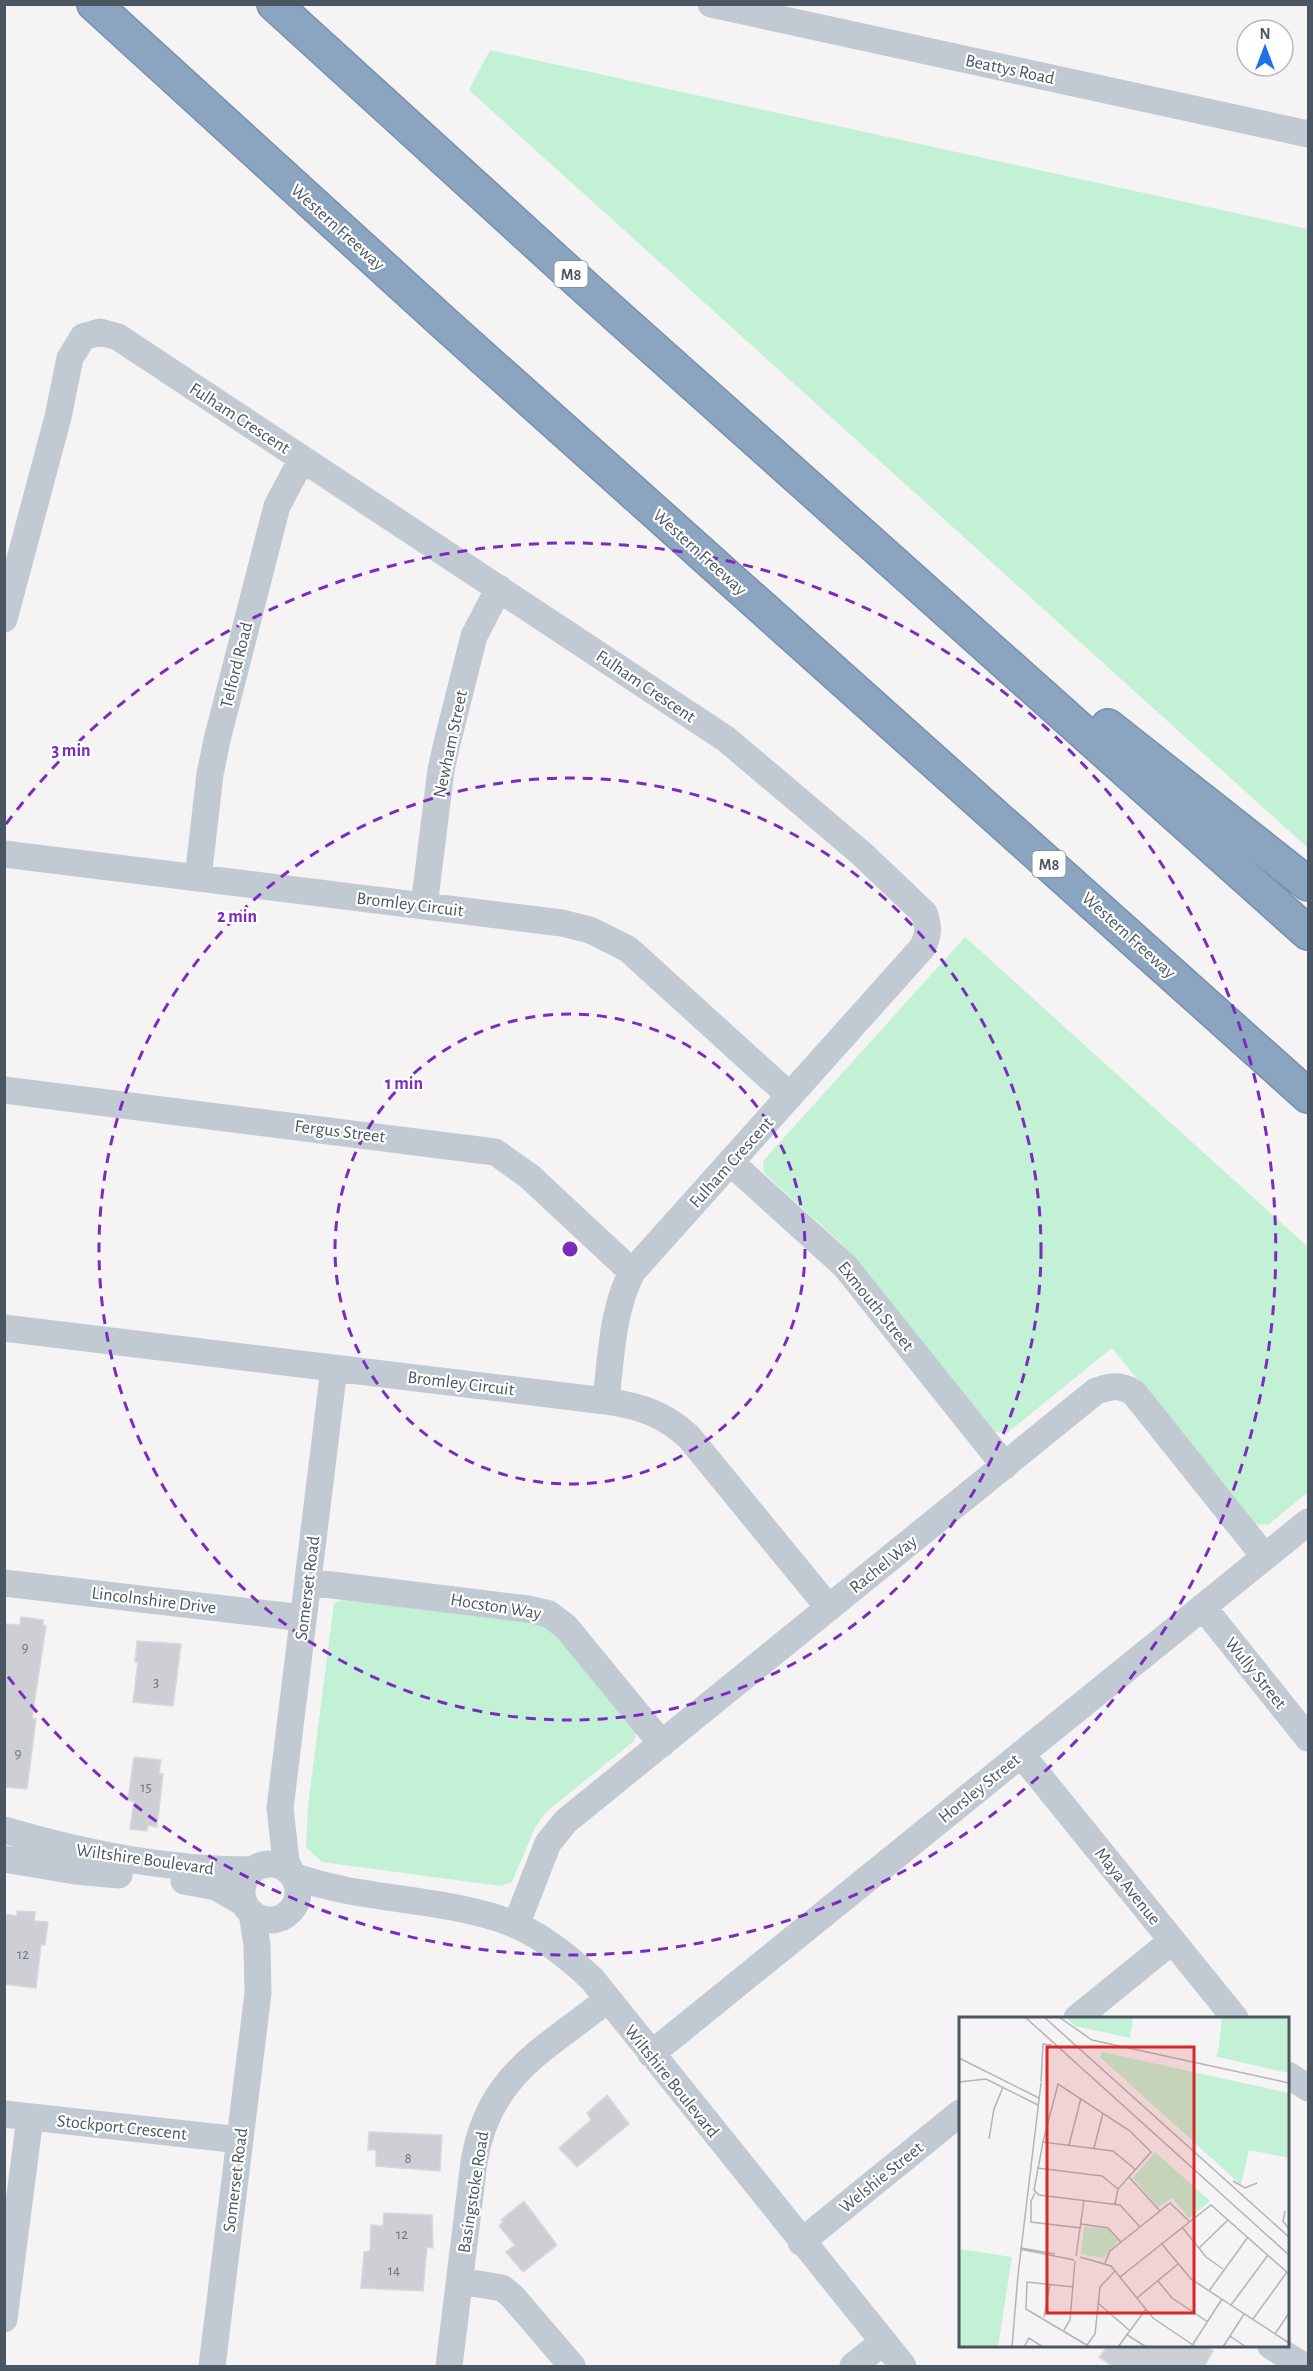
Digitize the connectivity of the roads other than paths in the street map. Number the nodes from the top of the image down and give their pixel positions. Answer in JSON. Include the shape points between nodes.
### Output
{"nodes":[{"id":1,"x":69,"y":4,"type":"edge"},
{"id":2,"x":94,"y":4,"type":"edge"},
{"id":3,"x":274,"y":4,"type":"edge"},
{"id":4,"x":711,"y":4,"type":"edge"},
{"id":5,"x":1308,"y":134,"type":"edge"},
{"id":6,"x":444,"y":322,"type":"junction"},
{"id":7,"x":302,"y":459,"type":"junction"},
{"id":8,"x":871,"y":540,"type":"junction"},
{"id":9,"x":499,"y":588,"type":"junction"},
{"id":10,"x":4,"y":619,"type":"edge"},
{"id":11,"x":4,"y":854,"type":"edge"},
{"id":12,"x":198,"y":878,"type":"junction"},
{"id":13,"x":1308,"y":884,"type":"edge"},
{"id":14,"x":424,"y":906,"type":"junction"},
{"id":15,"x":1308,"y":933,"type":"edge"},
{"id":16,"x":4,"y":1090,"type":"edge"},
{"id":17,"x":790,"y":1096,"type":"junction"},
{"id":18,"x":1308,"y":1096,"type":"edge"},
{"id":19,"x":730,"y":1162,"type":"junction"},
{"id":20,"x":632,"y":1272,"type":"junction"},
{"id":21,"x":4,"y":1328,"type":"edge"},
{"id":22,"x":334,"y":1368,"type":"junction"},
{"id":23,"x":606,"y":1401,"type":"junction"},
{"id":24,"x":1005,"y":1466,"type":"junction"},
{"id":25,"x":1308,"y":1522,"type":"edge"},
{"id":26,"x":1265,"y":1557,"type":"junction"},
{"id":27,"x":4,"y":1582,"type":"edge"},
{"id":28,"x":308,"y":1582,"type":"junction"},
{"id":29,"x":1203,"y":1607,"type":"junction"},
{"id":30,"x":829,"y":1608,"type":"junction"},
{"id":31,"x":303,"y":1618,"type":"junction"},
{"id":32,"x":1308,"y":1738,"type":"edge"},
{"id":33,"x":662,"y":1744,"type":"junction"},
{"id":34,"x":1021,"y":1754,"type":"junction"},
{"id":35,"x":280,"y":1808,"type":"junction"},
{"id":36,"x":4,"y":1830,"type":"edge"},
{"id":37,"x":4,"y":1859,"type":"edge"},
{"id":38,"x":255,"y":1869,"type":"junction"},
{"id":39,"x":292,"y":1874,"type":"junction"},
{"id":40,"x":376,"y":1897,"type":"junction"},
{"id":41,"x":248,"y":1908,"type":"junction"},
{"id":42,"x":290,"y":1912,"type":"junction"},
{"id":43,"x":516,"y":1925,"type":"junction"},
{"id":44,"x":1172,"y":1941,"type":"junction"},
{"id":45,"x":258,"y":1993,"type":"junction"},
{"id":46,"x":607,"y":2000,"type":"junction"},
{"id":47,"x":1079,"y":2017,"type":"edge"},
{"id":48,"x":1232,"y":2017,"type":"edge"},
{"id":49,"x":651,"y":2054,"type":"junction"},
{"id":50,"x":1289,"y":2076,"type":"edge"},
{"id":51,"x":1308,"y":2088,"type":"edge"},
{"id":52,"x":959,"y":2114,"type":"edge"},
{"id":53,"x":17,"y":2115,"type":"edge"},
{"id":54,"x":240,"y":2140,"type":"junction"},
{"id":55,"x":801,"y":2242,"type":"junction"},
{"id":56,"x":460,"y":2281,"type":"junction"},
{"id":57,"x":4,"y":2319,"type":"edge"},
{"id":58,"x":883,"y":2342,"type":"junction"},
{"id":59,"x":1273,"y":2347,"type":"edge"},
{"id":60,"x":212,"y":2367,"type":"edge"},
{"id":61,"x":449,"y":2367,"type":"edge"},
{"id":62,"x":572,"y":2367,"type":"edge"},
{"id":63,"x":853,"y":2367,"type":"edge"},
{"id":64,"x":903,"y":2367,"type":"edge"},
{"id":65,"x":1304,"y":2367,"type":"edge"}],
"edges":[{"from":1,"to":6,"type":"highway","via":[[264,178]]},
{"from":2,"to":6,"type":"highway","name":"Western Freeway","number":"M8"},
{"from":3,"to":8,"type":"highway","number":"M8","via":[[588,290]]},
{"from":4,"to":5,"type":"street","name":"Beattys Road"},
{"from":6,"to":18,"type":"highway","name":"Western Freeway","number":"M8"},
{"from":7,"to":9,"type":"street","name":"Fulham Crescent"},
{"from":7,"to":10,"type":"street","name":"Fulham Crescent","via":[[127,341],[100,332],[82,337],[70,358]]},
{"from":7,"to":12,"type":"street","name":"Telford Road","via":[[277,506],[217,740]]},
{"from":8,"to":13,"type":"highway"},
{"from":8,"to":15,"type":"highway","number":"M8"},
{"from":9,"to":14,"type":"street","name":"Newham Street","via":[[474,636],[447,743]]},
{"from":9,"to":17,"type":"street","name":"Fulham Crescent","via":[[742,751],[924,913],[928,936],[922,948]]},
{"from":11,"to":12,"type":"street","name":"Bromley Circuit"},
{"from":12,"to":14,"type":"street","name":"Bromley Circuit"},
{"from":14,"to":17,"type":"street","name":"Bromley Circuit","via":[[562,923],[611,938],[636,956]]},
{"from":16,"to":20,"type":"street","name":"Fergus Street","via":[[495,1152],[529,1176]]},
{"from":17,"to":19,"type":"street","name":"Fulham Crescent"},
{"from":19,"to":20,"type":"street","name":"Fulham Crescent"},
{"from":19,"to":24,"type":"street","name":"Exmouth Street","via":[[845,1266]]},
{"from":20,"to":23,"type":"street","name":"Fulham Crescent","via":[[616,1313]]},
{"from":21,"to":22,"type":"street","name":"Bromley Circuit"},
{"from":22,"to":23,"type":"street","name":"Bromley Circuit"},
{"from":22,"to":28,"type":"street","name":"Somerset Road"},
{"from":23,"to":30,"type":"street","name":"Bromley Circuit","via":[[656,1412],[673,1422]]},
{"from":24,"to":26,"type":"street","name":"Rachel Way","via":[[1096,1391],[1124,1386],[1144,1404]]},
{"from":24,"to":30,"type":"street","name":"Rachel Way"},
{"from":25,"to":26,"type":"street","name":"Horsley Street"},
{"from":26,"to":29,"type":"street","name":"Horsley Street"},
{"from":27,"to":31,"type":"street","name":"Lincolnshire Drive"},
{"from":28,"to":31,"type":"street","name":"Somerset Road"},
{"from":28,"to":33,"type":"street","name":"Hocston Way","via":[[528,1608],[549,1614],[566,1628]]},
{"from":29,"to":32,"type":"street","name":"Wully Street"},
{"from":29,"to":34,"type":"street","name":"Horsley Street"},
{"from":30,"to":33,"type":"street","name":"Rachel Way"},
{"from":31,"to":35,"type":"street","name":"Somerset Road"},
{"from":33,"to":43,"type":"street","name":"Rachel Way","via":[[554,1832]]},
{"from":34,"to":44,"type":"street","name":"Maya Avenue"},
{"from":34,"to":49,"type":"street","name":"Horsley Street"},
{"from":35,"to":38,"type":"street","name":"Somerset Road"},
{"from":35,"to":39,"type":"street","name":"Somerset Road","via":[[286,1861]]},
{"from":36,"to":38,"type":"street","name":"Wiltshire Boulevard","via":[[107,1857],[218,1871]]},
{"from":37,"to":41,"type":"street","name":"Wiltshire Boulevard","via":[[75,1871],[187,1881],[216,1887]]},
{"from":38,"to":39,"type":"street","via":[[271,1864]]},
{"from":38,"to":41,"type":"street","via":[[243,1885]]},
{"from":39,"to":40,"type":"street","name":"Wiltshire Boulevard","via":[[322,1886]]},
{"from":39,"to":42,"type":"street","via":[[298,1893]]},
{"from":40,"to":42,"type":"street","name":"Wiltshire Boulevard","via":[[323,1901]]},
{"from":40,"to":43,"type":"street","name":"Wiltshire Boulevard","via":[[470,1911]]},
{"from":41,"to":42,"type":"street","via":[[273,1920]]},
{"from":41,"to":45,"type":"street","name":"Somerset Road","via":[[257,1952]]},
{"from":42,"to":45,"type":"street","name":"Somerset Road","via":[[273,1942]]},
{"from":43,"to":46,"type":"street","name":"Wiltshire Boulevard","via":[[570,1959]]},
{"from":44,"to":47,"type":"street"},
{"from":44,"to":48,"type":"street","name":"Maya Avenue"},
{"from":45,"to":54,"type":"street","name":"Somerset Road"},
{"from":46,"to":49,"type":"street","name":"Wiltshire Boulevard"},
{"from":46,"to":56,"type":"street","name":"Basingstoke Road","via":[[511,2076],[495,2098],[477,2138]]},
{"from":49,"to":55,"type":"street","name":"Wiltshire Boulevard"},
{"from":50,"to":51,"type":"street"},
{"from":52,"to":55,"type":"street","name":"Welshie Street"},
{"from":53,"to":54,"type":"street","name":"Stockport Crescent"},
{"from":53,"to":57,"type":"street"},
{"from":54,"to":60,"type":"street","name":"Somerset Road"},
{"from":55,"to":58,"type":"street","name":"Wiltshire Boulevard"},
{"from":56,"to":61,"type":"street","name":"Basingstoke Road"},
{"from":56,"to":62,"type":"street","via":[[502,2288]]},
{"from":58,"to":63,"type":"street"},
{"from":58,"to":64,"type":"street","name":"Wiltshire Boulevard"},
{"from":59,"to":65,"type":"street"}]}
